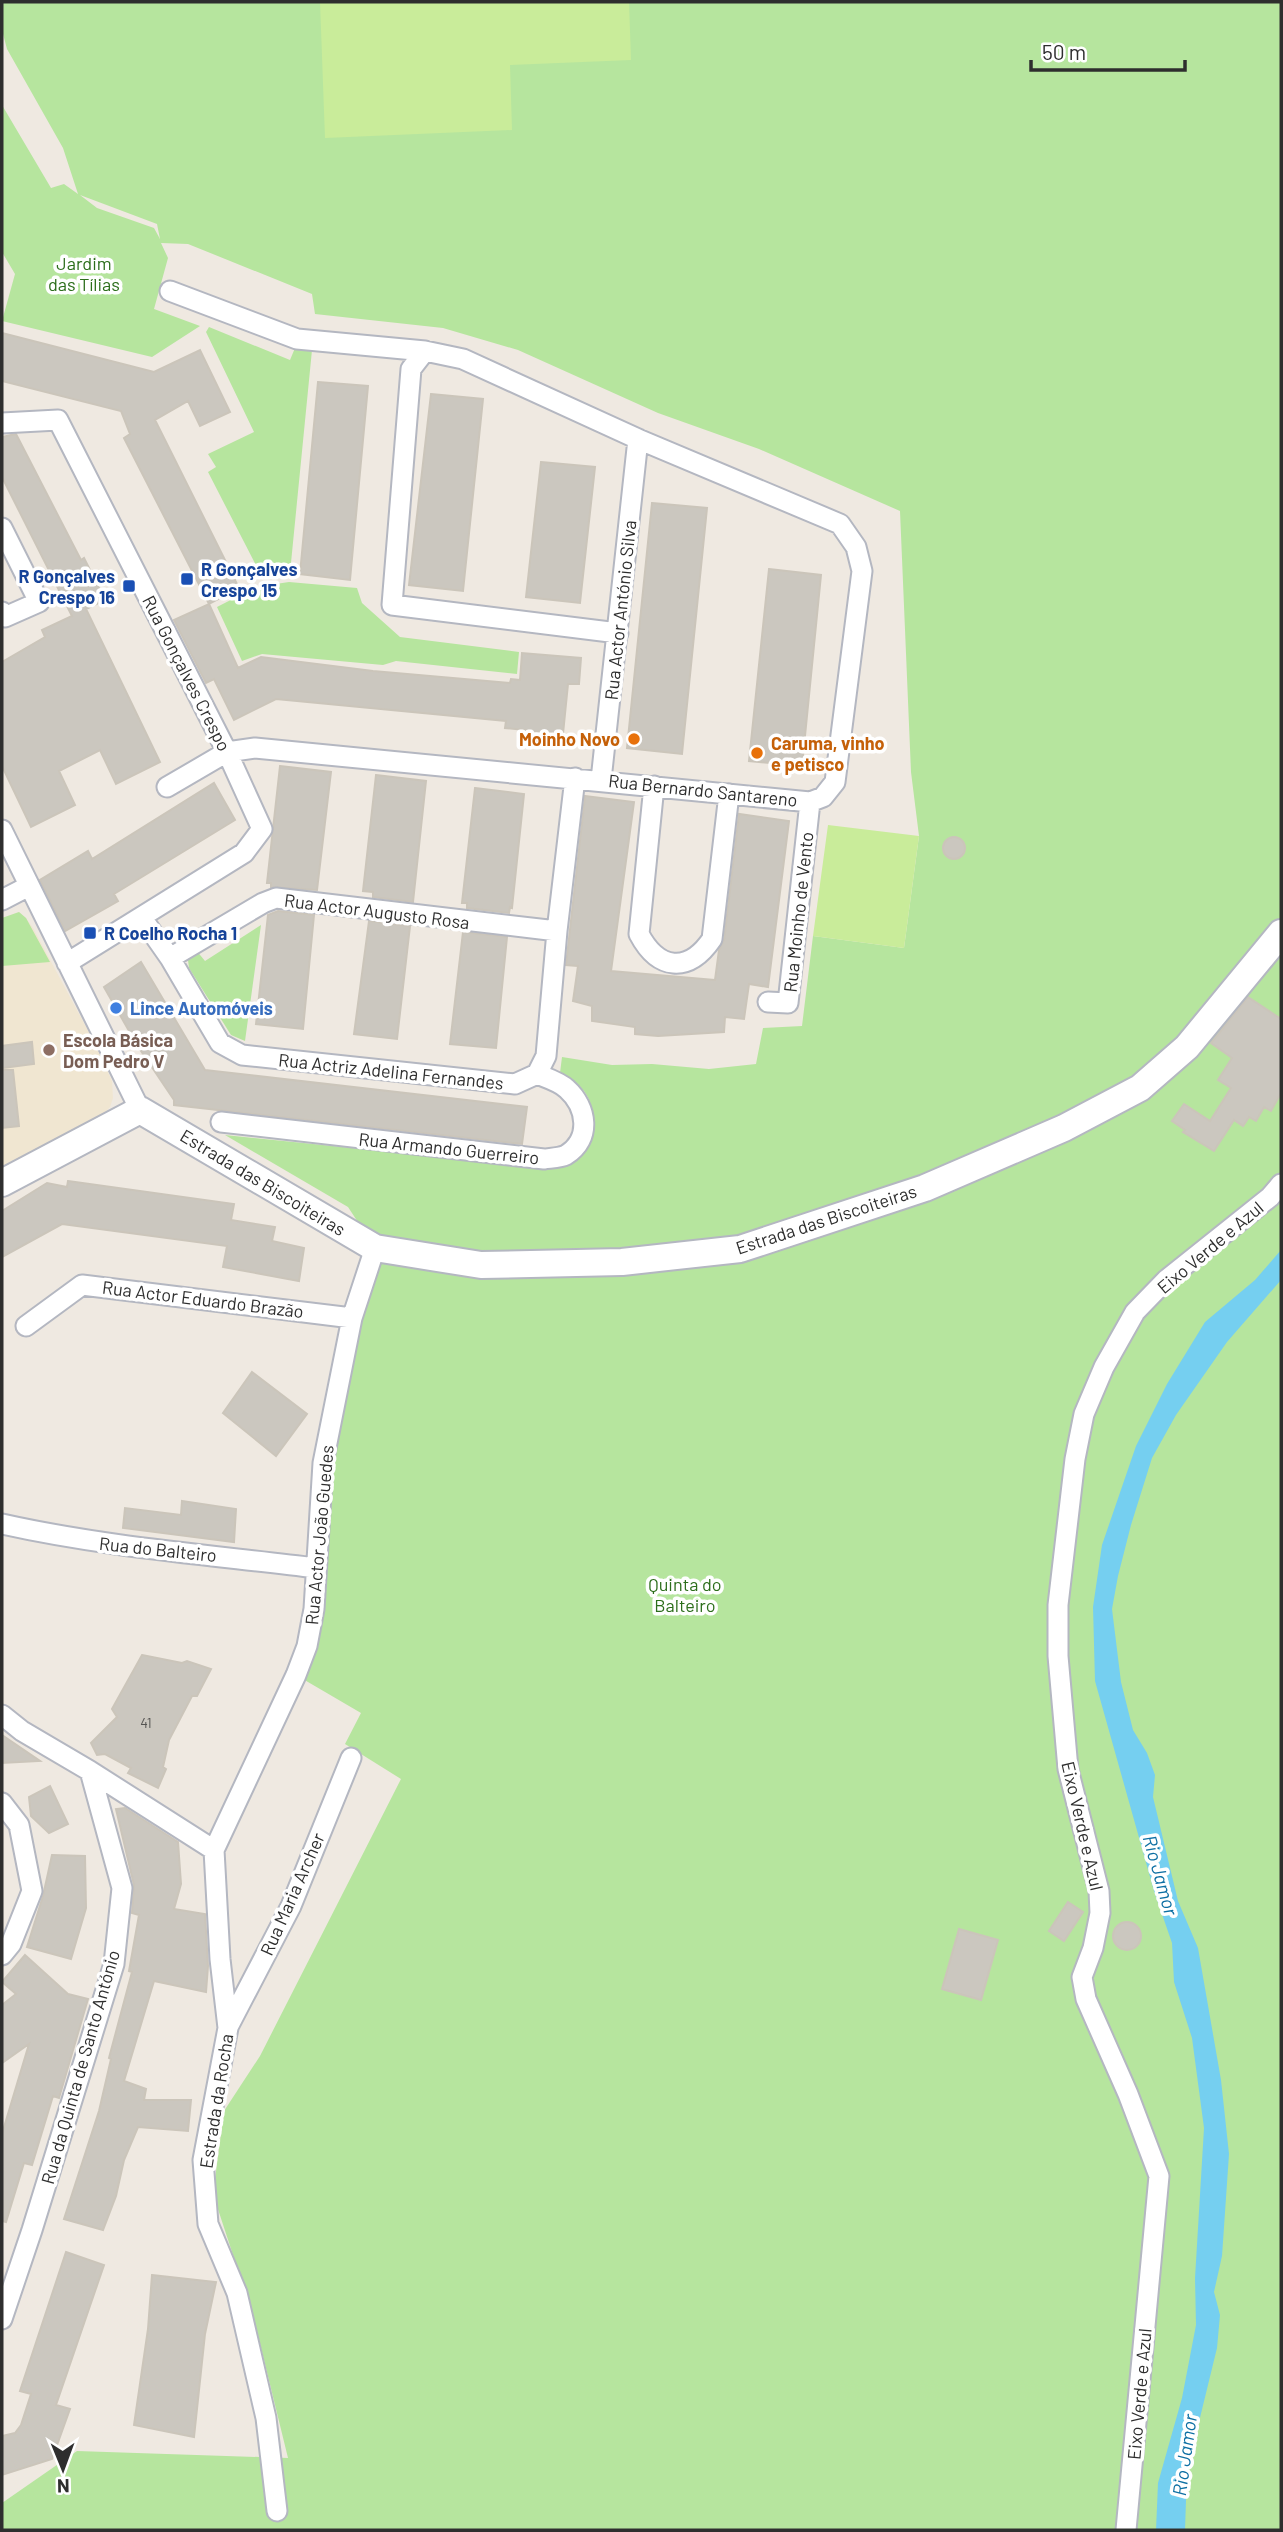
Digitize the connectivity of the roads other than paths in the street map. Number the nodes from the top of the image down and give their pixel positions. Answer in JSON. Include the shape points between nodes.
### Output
{"nodes":[{"id":1,"x":170,"y":291,"type":"dead end"},
{"id":2,"x":425,"y":351,"type":"junction"},
{"id":3,"x":2,"y":423,"type":"edge"},
{"id":4,"x":638,"y":439,"type":"junction"},
{"id":5,"x":2,"y":528,"type":"edge"},
{"id":6,"x":2,"y":612,"type":"edge"},
{"id":7,"x":618,"y":633,"type":"junction"},
{"id":8,"x":227,"y":752,"type":"junction"},
{"id":9,"x":575,"y":778,"type":"junction"},
{"id":10,"x":601,"y":780,"type":"junction"},
{"id":11,"x":654,"y":786,"type":"junction"},
{"id":12,"x":167,"y":787,"type":"dead end"},
{"id":13,"x":729,"y":793,"type":"junction"},
{"id":14,"x":810,"y":802,"type":"junction"},
{"id":15,"x":2,"y":831,"type":"edge"},
{"id":16,"x":29,"y":886,"type":"junction"},
{"id":17,"x":2,"y":900,"type":"edge"},
{"id":18,"x":142,"y":918,"type":"junction"},
{"id":19,"x":557,"y":931,"type":"junction"},
{"id":20,"x":1281,"y":933,"type":"edge"},
{"id":21,"x":170,"y":958,"type":"junction"},
{"id":22,"x":67,"y":963,"type":"junction"},
{"id":23,"x":768,"y":1002,"type":"dead end"},
{"id":24,"x":537,"y":1074,"type":"junction"},
{"id":25,"x":140,"y":1110,"type":"junction"},
{"id":26,"x":220,"y":1122,"type":"dead end"},
{"id":27,"x":2,"y":1183,"type":"edge"},
{"id":28,"x":1281,"y":1185,"type":"edge"},
{"id":29,"x":374,"y":1248,"type":"junction"},
{"id":30,"x":352,"y":1318,"type":"junction"},
{"id":31,"x":26,"y":1326,"type":"dead end"},
{"id":32,"x":2,"y":1524,"type":"edge"},
{"id":33,"x":316,"y":1569,"type":"junction"},
{"id":34,"x":2,"y":1715,"type":"edge"},
{"id":35,"x":351,"y":1758,"type":"dead end"},
{"id":36,"x":90,"y":1771,"type":"junction"},
{"id":37,"x":2,"y":1803,"type":"edge"},
{"id":38,"x":214,"y":1850,"type":"junction"},
{"id":39,"x":2,"y":1955,"type":"edge"},
{"id":40,"x":228,"y":2028,"type":"junction"},
{"id":41,"x":2,"y":2319,"type":"edge"},
{"id":42,"x":277,"y":2511,"type":"dead end"},
{"id":43,"x":1126,"y":2530,"type":"edge"}],
"edges":[{"from":1,"to":2,"type":"street","name":"Rua Bernardo Santareno","via":[[297,339]]},
{"from":2,"to":4,"type":"street","name":"Rua Bernardo Santareno","via":[[463,359]]},
{"from":2,"to":7,"type":"street","via":[[411,369],[392,605]]},
{"from":3,"to":8,"type":"street","name":"Rua Gonçalves Crespo","via":[[58,420]]},
{"from":4,"to":7,"type":"street","name":"Rua Actor António Silva"},
{"from":4,"to":14,"type":"street","name":"Rua Bernardo Santareno","via":[[840,524],[856,547],[862,571],[835,782],[823,797]]},
{"from":5,"to":6,"type":"street","via":[[39,603],[5,617]]},
{"from":7,"to":10,"type":"street","name":"Rua Actor António Silva"},
{"from":8,"to":9,"type":"street","name":"Rua Bernardo Santareno","via":[[254,748]]},
{"from":8,"to":12,"type":"street"},
{"from":8,"to":18,"type":"street","name":"Rua Gonçalves Crespo","via":[[262,829],[244,853]]},
{"from":9,"to":10,"type":"street","name":"Rua Bernardo Santareno"},
{"from":9,"to":19,"type":"street"},
{"from":10,"to":11,"type":"street","name":"Rua Bernardo Santareno"},
{"from":11,"to":13,"type":"street","name":"Rua Bernardo Santareno"},
{"from":11,"to":13,"type":"street","via":[[639,934],[648,950],[674,963],[692,961],[712,939]]},
{"from":13,"to":14,"type":"street","name":"Rua Bernardo Santareno"},
{"from":14,"to":23,"type":"street","name":"Rua Moinho de Vento","via":[[788,1003]]},
{"from":15,"to":16,"type":"street"},
{"from":16,"to":17,"type":"street"},
{"from":16,"to":22,"type":"street"},
{"from":18,"to":21,"type":"street","name":"Rua Actriz Adelina Fernandes"},
{"from":18,"to":22,"type":"street"},
{"from":19,"to":21,"type":"street","name":"Rua Actor Augusto Rosa","via":[[276,898]]},
{"from":19,"to":24,"type":"street","via":[[546,1056]]},
{"from":20,"to":29,"type":"street","name":"Estrada das Biscoiteiras","via":[[1188,1047],[1140,1088],[1064,1128],[925,1188],[740,1249],[636,1261],[481,1265]]},
{"from":21,"to":24,"type":"street","name":"Rua Actriz Adelina Fernandes","via":[[220,1043],[242,1055],[515,1084]]},
{"from":22,"to":25,"type":"street"},
{"from":24,"to":26,"type":"street","name":"Rua Armando Guerreiro","via":[[565,1086],[579,1101],[585,1121],[579,1143],[565,1156],[544,1159]]},
{"from":25,"to":27,"type":"street"},
{"from":25,"to":29,"type":"street","name":"Estrada das Biscoiteiras"},
{"from":28,"to":43,"type":"street","name":"Eixo Verde e Azul","via":[[1166,1280],[1135,1312],[1084,1414],[1069,1507],[1058,1605],[1062,1706],[1068,1769],[1099,1891],[1100,1913],[1082,1977],[1086,1999],[1159,2176]]},
{"from":29,"to":30,"type":"street","name":"Rua Actor João Guedes"},
{"from":30,"to":31,"type":"street","name":"Rua Actor Eduardo Brazão","via":[[82,1284]]},
{"from":30,"to":33,"type":"street","name":"Rua Actor João Guedes","via":[[323,1463]]},
{"from":32,"to":33,"type":"street","name":"Rua do Balteiro","via":[[101,1543]]},
{"from":33,"to":38,"type":"street","name":"Rua Actor João Guedes","via":[[307,1646]]},
{"from":34,"to":36,"type":"street"},
{"from":35,"to":40,"type":"street","name":"Rua Maria Archer","via":[[290,1906]]},
{"from":36,"to":38,"type":"street"},
{"from":36,"to":41,"type":"street","name":"Rua da Quinta de Santo António","via":[[122,1888],[114,1964]]},
{"from":37,"to":39,"type":"street","via":[[19,1825],[32,1891]]},
{"from":38,"to":40,"type":"street","name":"Estrada da Rocha"},
{"from":40,"to":42,"type":"street","name":"Estrada da Rocha","via":[[203,2160],[208,2224],[237,2293],[266,2418]]}]}
